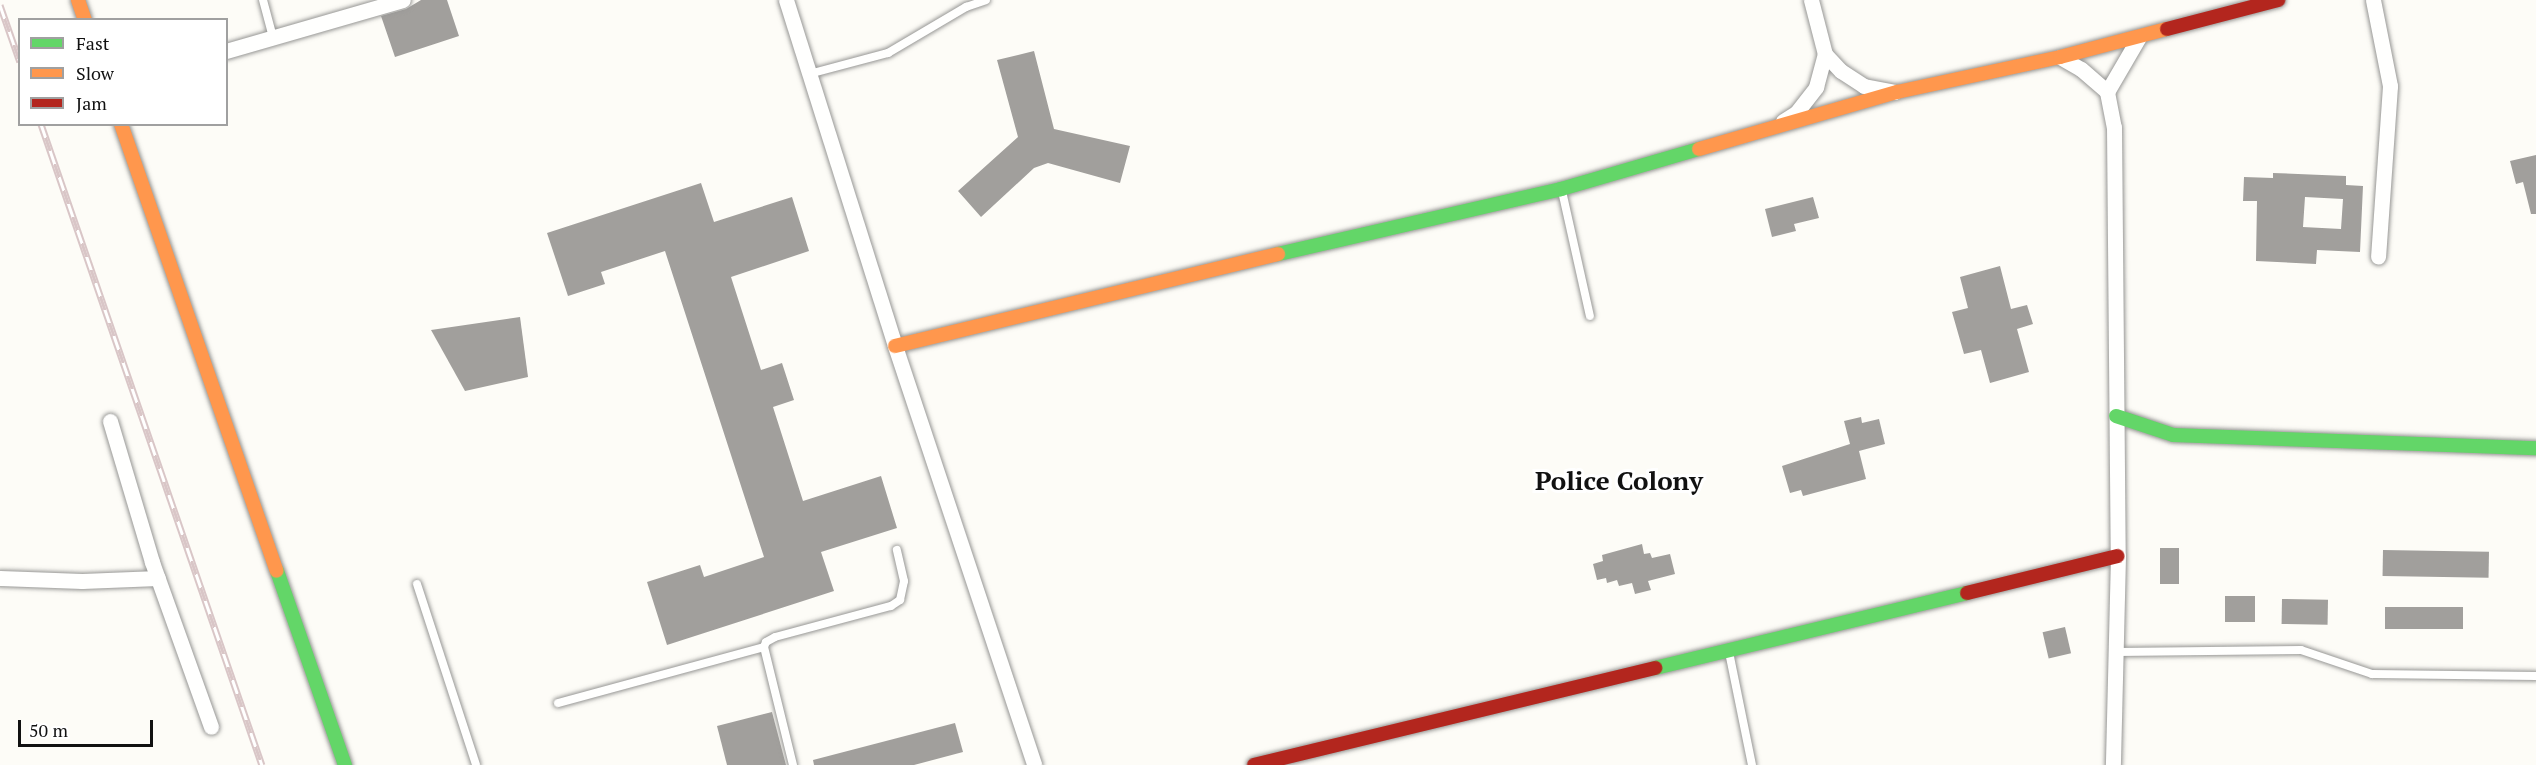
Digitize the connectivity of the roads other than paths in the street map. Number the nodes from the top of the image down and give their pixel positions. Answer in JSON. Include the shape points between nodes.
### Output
{"nodes":[{"id":1,"x":78,"y":0,"type":"edge"},
{"id":2,"x":263,"y":0,"type":"edge"},
{"id":3,"x":403,"y":0,"type":"edge"},
{"id":4,"x":786,"y":0,"type":"edge"},
{"id":5,"x":986,"y":0,"type":"edge"},
{"id":6,"x":1811,"y":0,"type":"edge"},
{"id":7,"x":2278,"y":0,"type":"edge"},
{"id":8,"x":2373,"y":0,"type":"edge"},
{"id":9,"x":84,"y":18,"type":"edge"},
{"id":10,"x":273,"y":37,"type":"junction"},
{"id":11,"x":2139,"y":37,"type":"junction"},
{"id":12,"x":228,"y":50,"type":"edge"},
{"id":13,"x":1825,"y":54,"type":"junction"},
{"id":14,"x":2060,"y":57,"type":"junction"},
{"id":15,"x":809,"y":74,"type":"junction"},
{"id":16,"x":1897,"y":92,"type":"junction"},
{"id":17,"x":2107,"y":92,"type":"junction"},
{"id":18,"x":122,"y":126,"type":"edge"},
{"id":19,"x":1765,"y":132,"type":"junction"},
{"id":20,"x":1561,"y":189,"type":"junction"},
{"id":21,"x":2379,"y":257,"type":"dead end"},
{"id":22,"x":1590,"y":316,"type":"dead end"},
{"id":23,"x":895,"y":346,"type":"junction"},
{"id":24,"x":2116,"y":416,"type":"junction"},
{"id":25,"x":110,"y":421,"type":"dead end"},
{"id":26,"x":2536,"y":448,"type":"edge"},
{"id":27,"x":897,"y":550,"type":"dead end"},
{"id":28,"x":2118,"y":556,"type":"junction"},
{"id":29,"x":0,"y":578,"type":"edge"},
{"id":30,"x":158,"y":578,"type":"junction"},
{"id":31,"x":417,"y":584,"type":"dead end"},
{"id":32,"x":764,"y":647,"type":"junction"},
{"id":33,"x":1729,"y":650,"type":"junction"},
{"id":34,"x":2117,"y":652,"type":"junction"},
{"id":35,"x":2536,"y":676,"type":"edge"},
{"id":36,"x":558,"y":703,"type":"dead end"},
{"id":37,"x":211,"y":727,"type":"dead end"},
{"id":38,"x":345,"y":765,"type":"edge"},
{"id":39,"x":476,"y":765,"type":"edge"},
{"id":40,"x":793,"y":765,"type":"edge"},
{"id":41,"x":1034,"y":765,"type":"edge"},
{"id":42,"x":1254,"y":765,"type":"edge"},
{"id":43,"x":1752,"y":765,"type":"edge"},
{"id":44,"x":2113,"y":765,"type":"edge"}],
"edges":[{"from":1,"to":9,"type":"street"},
{"from":2,"to":10,"type":"lane"},
{"from":3,"to":10,"type":"street"},
{"from":4,"to":15,"type":"street"},
{"from":5,"to":15,"type":"lane","via":[[966,7],[888,53]]},
{"from":6,"to":13,"type":"street"},
{"from":7,"to":11,"type":"street"},
{"from":8,"to":21,"type":"street","via":[[2390,86]]},
{"from":10,"to":12,"type":"street"},
{"from":11,"to":14,"type":"street"},
{"from":11,"to":17,"type":"street"},
{"from":13,"to":16,"type":"street","via":[[1864,86]]},
{"from":13,"to":19,"type":"street","via":[[1816,87],[1796,112]]},
{"from":14,"to":16,"type":"street"},
{"from":14,"to":17,"type":"street"},
{"from":15,"to":23,"type":"street"},
{"from":16,"to":19,"type":"street"},
{"from":17,"to":24,"type":"street","via":[[2114,127]]},
{"from":18,"to":38,"type":"street"},
{"from":19,"to":20,"type":"street"},
{"from":20,"to":22,"type":"lane"},
{"from":20,"to":23,"type":"street"},
{"from":23,"to":41,"type":"street"},
{"from":24,"to":26,"type":"street","via":[[2173,435]]},
{"from":24,"to":28,"type":"street"},
{"from":25,"to":30,"type":"street"},
{"from":27,"to":32,"type":"lane","via":[[904,581],[900,600],[891,606],[775,637]]},
{"from":28,"to":33,"type":"street"},
{"from":28,"to":34,"type":"street"},
{"from":29,"to":30,"type":"street"},
{"from":30,"to":37,"type":"street"},
{"from":31,"to":39,"type":"lane"},
{"from":32,"to":36,"type":"lane"},
{"from":32,"to":40,"type":"lane"},
{"from":33,"to":42,"type":"street"},
{"from":33,"to":43,"type":"lane"},
{"from":34,"to":35,"type":"lane","via":[[2301,650],[2373,674]]},
{"from":34,"to":44,"type":"street"}]}
